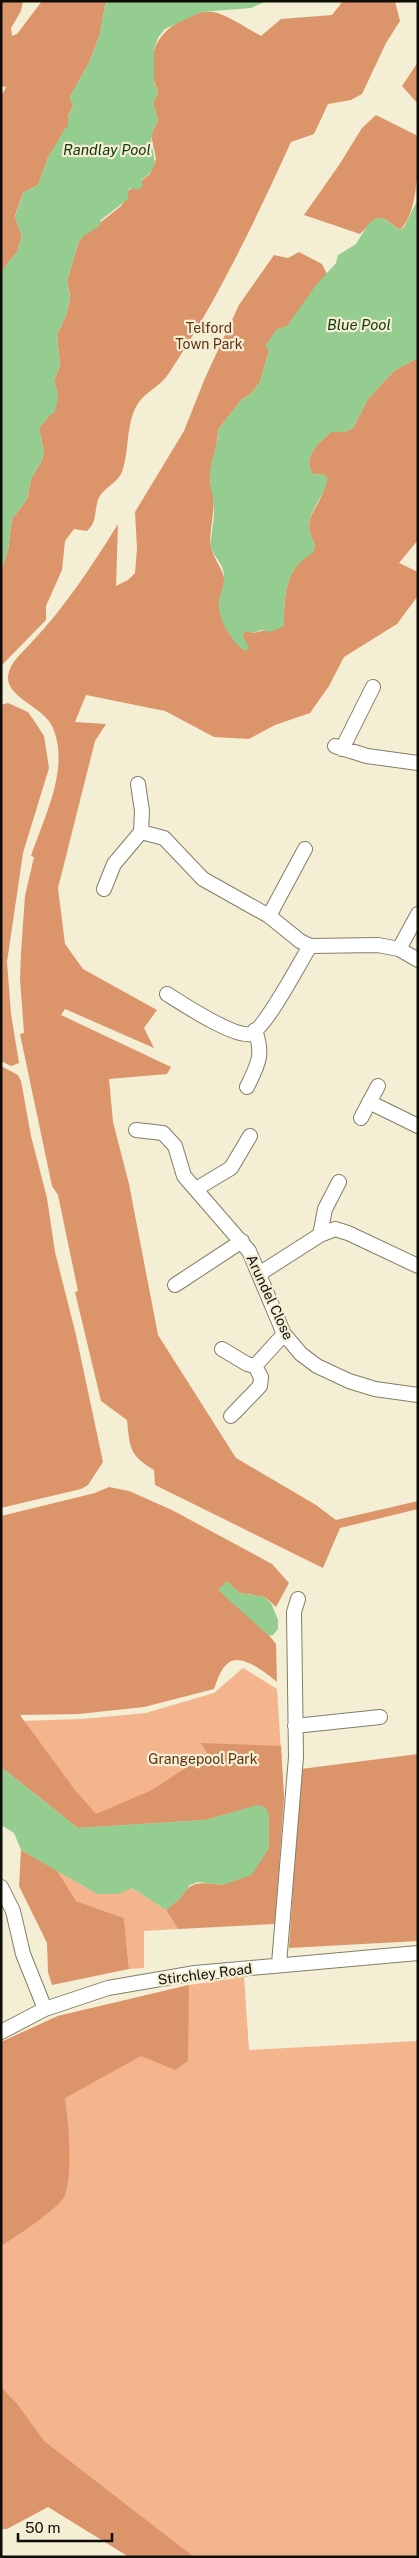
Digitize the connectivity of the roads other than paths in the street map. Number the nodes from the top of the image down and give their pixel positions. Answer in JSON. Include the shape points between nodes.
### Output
{"nodes":[{"id":1,"x":373,"y":687,"type":"dead end"},
{"id":2,"x":418,"y":763,"type":"edge"},
{"id":3,"x":138,"y":784,"type":"dead end"},
{"id":4,"x":141,"y":832,"type":"junction"},
{"id":5,"x":305,"y":849,"type":"dead end"},
{"id":6,"x":104,"y":889,"type":"dead end"},
{"id":7,"x":418,"y":914,"type":"edge"},
{"id":8,"x":269,"y":916,"type":"junction"},
{"id":9,"x":310,"y":946,"type":"junction"},
{"id":10,"x":399,"y":949,"type":"junction"},
{"id":11,"x":418,"y":960,"type":"edge"},
{"id":12,"x":167,"y":994,"type":"dead end"},
{"id":13,"x":255,"y":1030,"type":"junction"},
{"id":14,"x":378,"y":1086,"type":"dead end"},
{"id":15,"x":246,"y":1087,"type":"dead end"},
{"id":16,"x":369,"y":1102,"type":"junction"},
{"id":17,"x":360,"y":1118,"type":"dead end"},
{"id":18,"x":418,"y":1126,"type":"edge"},
{"id":19,"x":136,"y":1130,"type":"dead end"},
{"id":20,"x":250,"y":1136,"type":"dead end"},
{"id":21,"x":339,"y":1182,"type":"dead end"},
{"id":22,"x":196,"y":1189,"type":"junction"},
{"id":23,"x":320,"y":1235,"type":"junction"},
{"id":24,"x":242,"y":1241,"type":"junction"},
{"id":25,"x":418,"y":1266,"type":"edge"},
{"id":26,"x":259,"y":1274,"type":"junction"},
{"id":27,"x":175,"y":1285,"type":"dead end"},
{"id":28,"x":284,"y":1334,"type":"junction"},
{"id":29,"x":222,"y":1349,"type":"dead end"},
{"id":30,"x":255,"y":1366,"type":"junction"},
{"id":31,"x":418,"y":1395,"type":"edge"},
{"id":32,"x":231,"y":1416,"type":"dead end"},
{"id":33,"x":298,"y":1599,"type":"dead end"},
{"id":34,"x":380,"y":1717,"type":"dead end"},
{"id":35,"x":295,"y":1726,"type":"junction"},
{"id":36,"x":1,"y":1887,"type":"edge"},
{"id":37,"x":418,"y":1953,"type":"edge"},
{"id":38,"x":280,"y":1964,"type":"junction"},
{"id":39,"x":45,"y":2008,"type":"junction"},
{"id":40,"x":1,"y":2032,"type":"edge"}],
"edges":[{"from":1,"to":2,"type":"street","via":[[339,748],[367,756]]},
{"from":3,"to":4,"type":"street"},
{"from":4,"to":6,"type":"street","via":[[114,864]]},
{"from":4,"to":8,"type":"street","via":[[164,838],[203,879]]},
{"from":5,"to":8,"type":"street"},
{"from":7,"to":10,"type":"street"},
{"from":8,"to":9,"type":"street","via":[[300,942]]},
{"from":9,"to":10,"type":"street","via":[[368,944]]},
{"from":9,"to":13,"type":"street","via":[[263,1024]]},
{"from":10,"to":11,"type":"street"},
{"from":12,"to":13,"type":"street","via":[[241,1034],[251,1034]]},
{"from":13,"to":15,"type":"street","via":[[261,1057]]},
{"from":14,"to":16,"type":"street"},
{"from":16,"to":17,"type":"street"},
{"from":16,"to":18,"type":"street"},
{"from":19,"to":22,"type":"street","name":"Arundel Close","via":[[163,1134],[175,1146],[184,1176]]},
{"from":20,"to":22,"type":"street","via":[[231,1168]]},
{"from":21,"to":23,"type":"street","via":[[325,1208]]},
{"from":22,"to":24,"type":"street","name":"Arundel Close"},
{"from":23,"to":25,"type":"street","via":[[335,1230],[348,1233]]},
{"from":23,"to":26,"type":"street"},
{"from":24,"to":26,"type":"street","name":"Arundel Close"},
{"from":24,"to":27,"type":"street"},
{"from":26,"to":28,"type":"street","name":"Arundel Close"},
{"from":28,"to":30,"type":"street"},
{"from":28,"to":31,"type":"street","name":"Arundel Close","via":[[302,1354],[338,1377],[375,1389]]},
{"from":29,"to":30,"type":"street"},
{"from":30,"to":32,"type":"street","via":[[261,1378],[260,1386]]},
{"from":33,"to":35,"type":"street","via":[[294,1612]]},
{"from":34,"to":35,"type":"street"},
{"from":35,"to":38,"type":"street","via":[[296,1757]]},
{"from":36,"to":39,"type":"street","via":[[13,1911],[23,1954]]},
{"from":37,"to":38,"type":"street","name":"Stirchley Road"},
{"from":38,"to":39,"type":"street","name":"Stirchley Road","via":[[194,1973],[108,1988]]},
{"from":39,"to":40,"type":"street","name":"Stirchley Road"}]}
